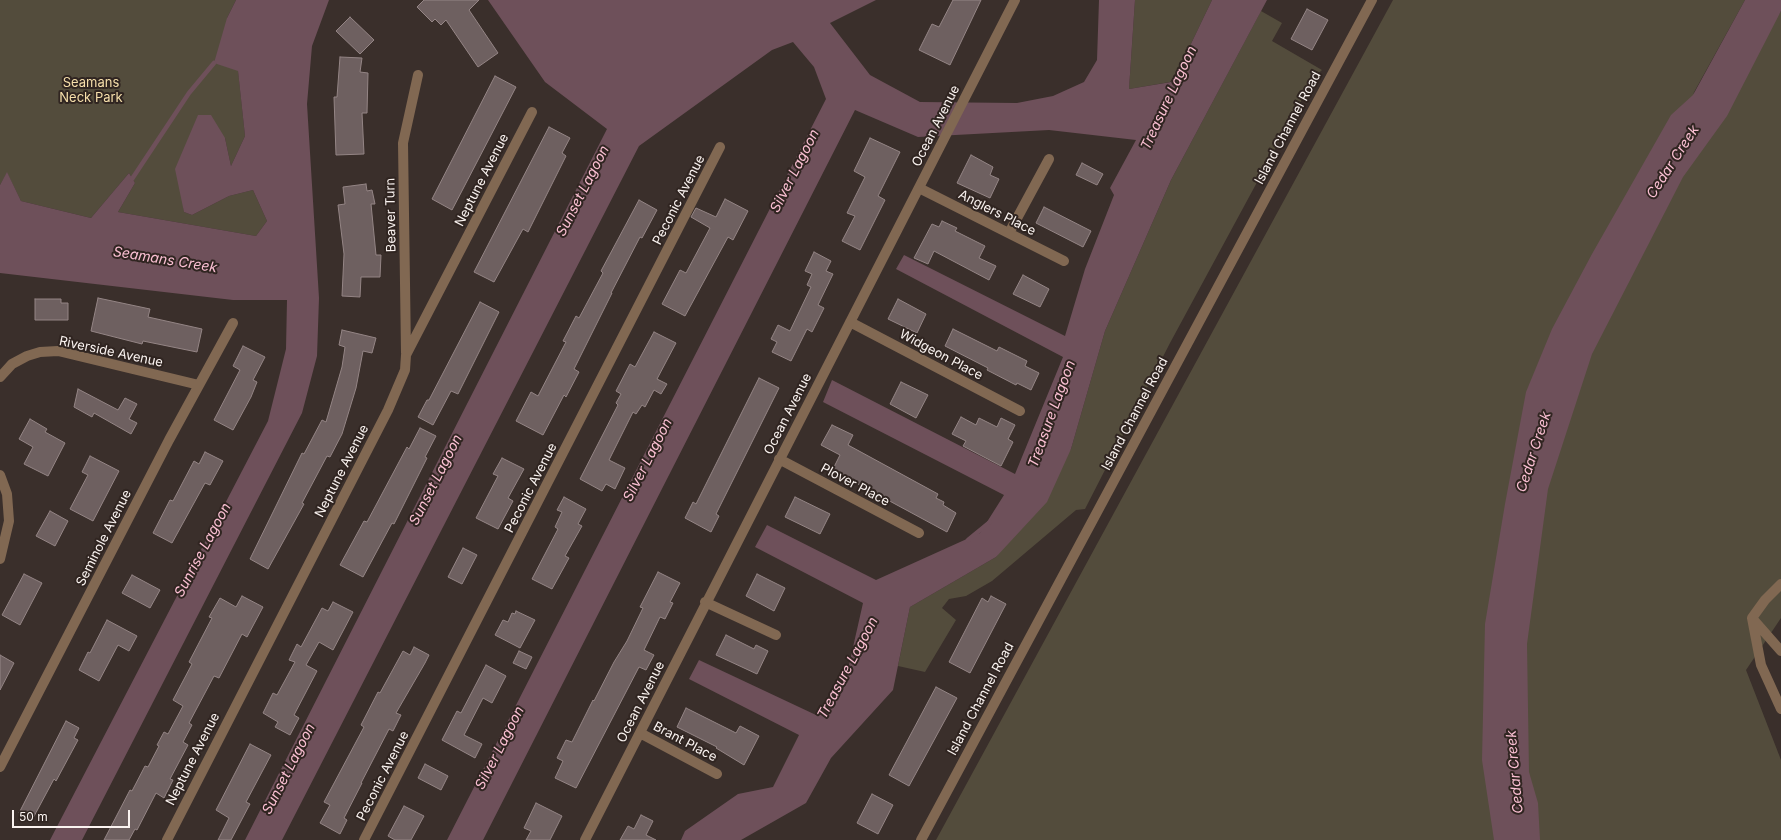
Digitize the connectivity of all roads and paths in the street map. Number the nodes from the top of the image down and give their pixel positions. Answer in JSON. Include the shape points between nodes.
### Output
{"nodes":[{"id":1,"x":1015,"y":0,"type":"edge"},
{"id":2,"x":1372,"y":0,"type":"edge"},
{"id":3,"x":418,"y":75,"type":"dead end"},
{"id":4,"x":532,"y":112,"type":"dead end"},
{"id":5,"x":720,"y":148,"type":"dead end"},
{"id":6,"x":1049,"y":159,"type":"dead end"},
{"id":7,"x":919,"y":188,"type":"junction"},
{"id":8,"x":1009,"y":234,"type":"junction"},
{"id":9,"x":1064,"y":261,"type":"dead end"},
{"id":10,"x":850,"y":322,"type":"junction"},
{"id":11,"x":233,"y":323,"type":"dead end"},
{"id":12,"x":406,"y":356,"type":"junction"},
{"id":13,"x":0,"y":377,"type":"edge"},
{"id":14,"x":199,"y":385,"type":"junction"},
{"id":15,"x":1020,"y":411,"type":"dead end"},
{"id":16,"x":779,"y":459,"type":"junction"},
{"id":17,"x":0,"y":475,"type":"edge"},
{"id":18,"x":919,"y":533,"type":"dead end"},
{"id":19,"x":0,"y":560,"type":"edge"},
{"id":20,"x":1781,"y":584,"type":"edge"},
{"id":21,"x":705,"y":602,"type":"junction"},
{"id":22,"x":1752,"y":618,"type":"junction"},
{"id":23,"x":776,"y":635,"type":"dead end"},
{"id":24,"x":1781,"y":651,"type":"edge"},
{"id":25,"x":1781,"y":709,"type":"edge"},
{"id":26,"x":640,"y":733,"type":"junction"},
{"id":27,"x":0,"y":767,"type":"edge"},
{"id":28,"x":717,"y":774,"type":"dead end"},
{"id":29,"x":167,"y":840,"type":"edge"},
{"id":30,"x":364,"y":840,"type":"edge"},
{"id":31,"x":585,"y":840,"type":"edge"},
{"id":32,"x":921,"y":840,"type":"edge"}],
"edges":[{"from":1,"to":7,"type":"street","name":"Ocean Avenue"},
{"from":2,"to":32,"type":"street","name":"Island Channel Road"},
{"from":3,"to":12,"type":"street","name":"Beaver Turn","via":[[403,143]]},
{"from":4,"to":12,"type":"street","name":"Neptune Avenue"},
{"from":5,"to":30,"type":"street","name":"Peconic Avenue"},
{"from":6,"to":8,"type":"street"},
{"from":7,"to":8,"type":"street","name":"Anglers Place"},
{"from":7,"to":10,"type":"street","name":"Ocean Avenue"},
{"from":8,"to":9,"type":"street","name":"Anglers Place"},
{"from":10,"to":15,"type":"street","name":"Widgeon Place"},
{"from":10,"to":16,"type":"street","name":"Ocean Avenue"},
{"from":11,"to":14,"type":"street","name":"Seminole Avenue"},
{"from":12,"to":29,"type":"street","name":"Neptune Avenue","via":[[405,370],[388,410]]},
{"from":13,"to":14,"type":"street","name":"Riverside Avenue","via":[[12,364],[27,356],[58,351]]},
{"from":14,"to":27,"type":"street","name":"Seminole Avenue","via":[[168,440]]},
{"from":16,"to":18,"type":"street","name":"Plover Place"},
{"from":16,"to":21,"type":"street","name":"Ocean Avenue"},
{"from":17,"to":19,"type":"street","via":[[7,494],[8,521]]},
{"from":20,"to":22,"type":"street"},
{"from":21,"to":23,"type":"street"},
{"from":21,"to":26,"type":"street","name":"Ocean Avenue"},
{"from":22,"to":24,"type":"street"},
{"from":22,"to":25,"type":"street","via":[[1761,666]]},
{"from":26,"to":28,"type":"street","name":"Brant Place"},
{"from":26,"to":31,"type":"street","name":"Ocean Avenue"}]}
